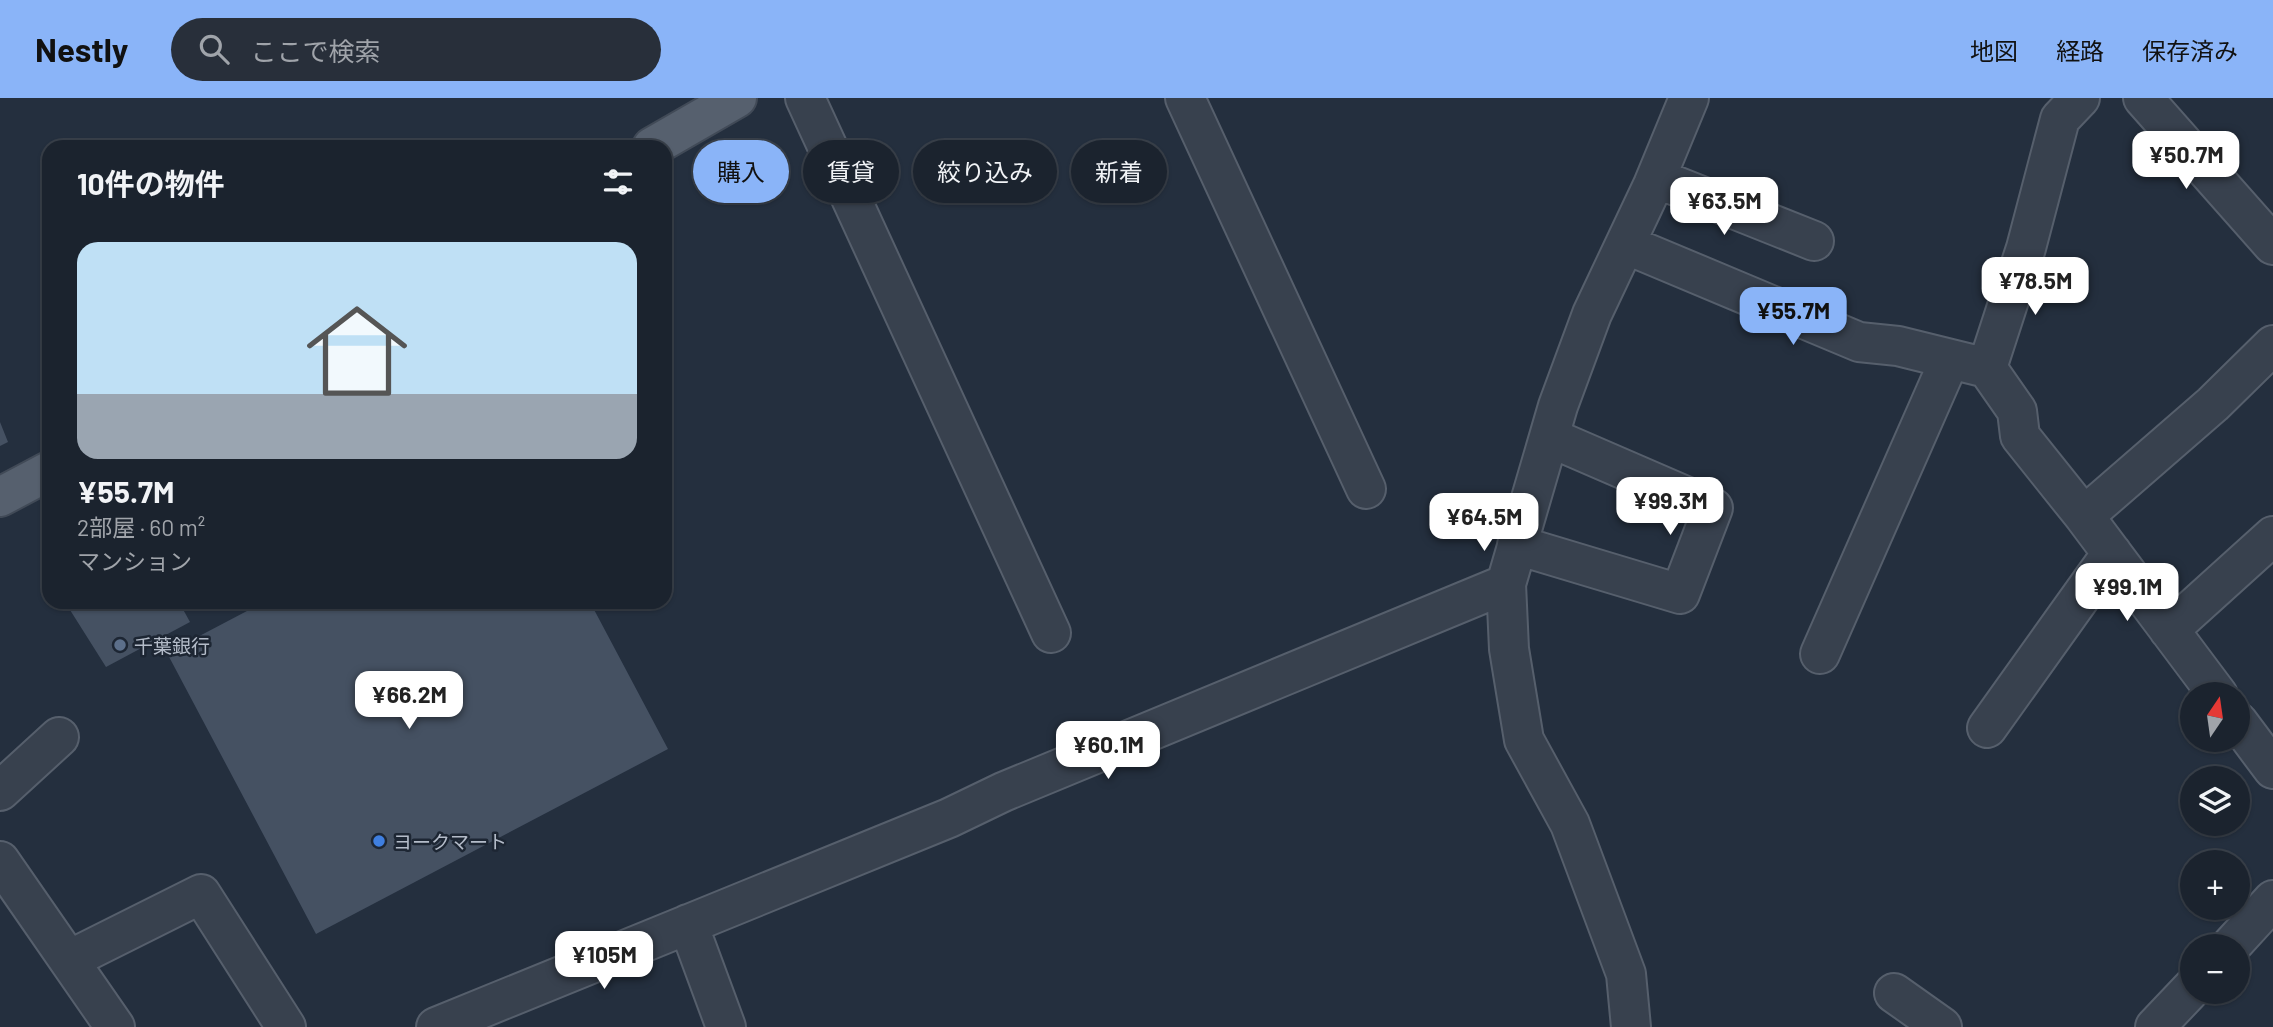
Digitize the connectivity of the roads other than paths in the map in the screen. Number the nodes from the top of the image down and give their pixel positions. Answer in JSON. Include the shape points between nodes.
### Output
{"nodes":[{"id":1,"x":737,"y":98,"type":"edge"},
{"id":2,"x":805,"y":98,"type":"edge"},
{"id":3,"x":1185,"y":98,"type":"edge"},
{"id":4,"x":1689,"y":98,"type":"edge"},
{"id":5,"x":2080,"y":98,"type":"edge"},
{"id":6,"x":2143,"y":98,"type":"edge"},
{"id":7,"x":664,"y":140,"type":"edge"},
{"id":8,"x":1656,"y":178,"type":"junction"},
{"id":9,"x":1814,"y":241,"type":"dead end"},
{"id":10,"x":1625,"y":244,"type":"junction"},
{"id":11,"x":2273,"y":245,"type":"edge"},
{"id":12,"x":2273,"y":345,"type":"edge"},
{"id":13,"x":1950,"y":359,"type":"junction"},
{"id":14,"x":1987,"y":368,"type":"junction"},
{"id":15,"x":1549,"y":437,"type":"junction"},
{"id":16,"x":42,"y":475,"type":"edge"},
{"id":17,"x":1366,"y":489,"type":"dead end"},
{"id":18,"x":0,"y":497,"type":"edge"},
{"id":19,"x":2084,"y":516,"type":"junction"},
{"id":20,"x":2273,"y":536,"type":"edge"},
{"id":21,"x":1517,"y":545,"type":"junction"},
{"id":22,"x":2112,"y":553,"type":"junction"},
{"id":23,"x":1506,"y":584,"type":"junction"},
{"id":24,"x":2169,"y":630,"type":"junction"},
{"id":25,"x":1051,"y":633,"type":"dead end"},
{"id":26,"x":1819,"y":654,"type":"dead end"},
{"id":27,"x":2208,"y":682,"type":"edge"},
{"id":28,"x":1987,"y":728,"type":"dead end"},
{"id":29,"x":59,"y":737,"type":"dead end"},
{"id":30,"x":2250,"y":738,"type":"edge"},
{"id":31,"x":2273,"y":769,"type":"edge"},
{"id":32,"x":0,"y":791,"type":"edge"},
{"id":33,"x":0,"y":861,"type":"edge"},
{"id":34,"x":2273,"y":900,"type":"edge"},
{"id":35,"x":688,"y":924,"type":"junction"},
{"id":36,"x":2242,"y":934,"type":"edge"},
{"id":37,"x":69,"y":960,"type":"junction"},
{"id":38,"x":1894,"y":993,"type":"dead end"},
{"id":39,"x":2181,"y":1004,"type":"edge"},
{"id":40,"x":501,"y":1015,"type":"edge"},
{"id":41,"x":2167,"y":1023,"type":"edge"},
{"id":42,"x":115,"y":1027,"type":"edge"},
{"id":43,"x":286,"y":1027,"type":"edge"},
{"id":44,"x":436,"y":1027,"type":"edge"},
{"id":45,"x":726,"y":1027,"type":"edge"},
{"id":46,"x":1631,"y":1027,"type":"edge"},
{"id":47,"x":1942,"y":1027,"type":"edge"}],
"edges":[{"from":1,"to":7,"type":"main road"},
{"from":2,"to":25,"type":"street"},
{"from":3,"to":17,"type":"street"},
{"from":4,"to":8,"type":"street"},
{"from":5,"to":14,"type":"street","via":[[2060,119],[2026,248]]},
{"from":6,"to":11,"type":"street"},
{"from":8,"to":9,"type":"street"},
{"from":8,"to":10,"type":"street"},
{"from":10,"to":13,"type":"street","via":[[1859,342]]},
{"from":10,"to":15,"type":"street","via":[[1592,314]]},
{"from":12,"to":19,"type":"street"},
{"from":13,"to":14,"type":"street"},
{"from":13,"to":26,"type":"street"},
{"from":14,"to":19,"type":"street","via":[[2017,411],[2020,436]]},
{"from":15,"to":21,"type":"street"},
{"from":15,"to":21,"type":"street","via":[[1713,508],[1680,594]]},
{"from":16,"to":18,"type":"main road"},
{"from":19,"to":22,"type":"street"},
{"from":20,"to":24,"type":"street"},
{"from":21,"to":23,"type":"street"},
{"from":22,"to":24,"type":"street"},
{"from":22,"to":28,"type":"street"},
{"from":23,"to":35,"type":"street"},
{"from":23,"to":46,"type":"street","via":[[1509,649],[1524,740],[1570,824],[1626,974]]},
{"from":24,"to":27,"type":"street"},
{"from":29,"to":32,"type":"street"},
{"from":30,"to":31,"type":"street"},
{"from":33,"to":37,"type":"street"},
{"from":34,"to":36,"type":"street"},
{"from":35,"to":40,"type":"street"},
{"from":35,"to":45,"type":"street"},
{"from":37,"to":42,"type":"street"},
{"from":37,"to":43,"type":"street","via":[[201,894]]},
{"from":38,"to":47,"type":"street"},
{"from":39,"to":41,"type":"street"},
{"from":40,"to":44,"type":"street"}]}
